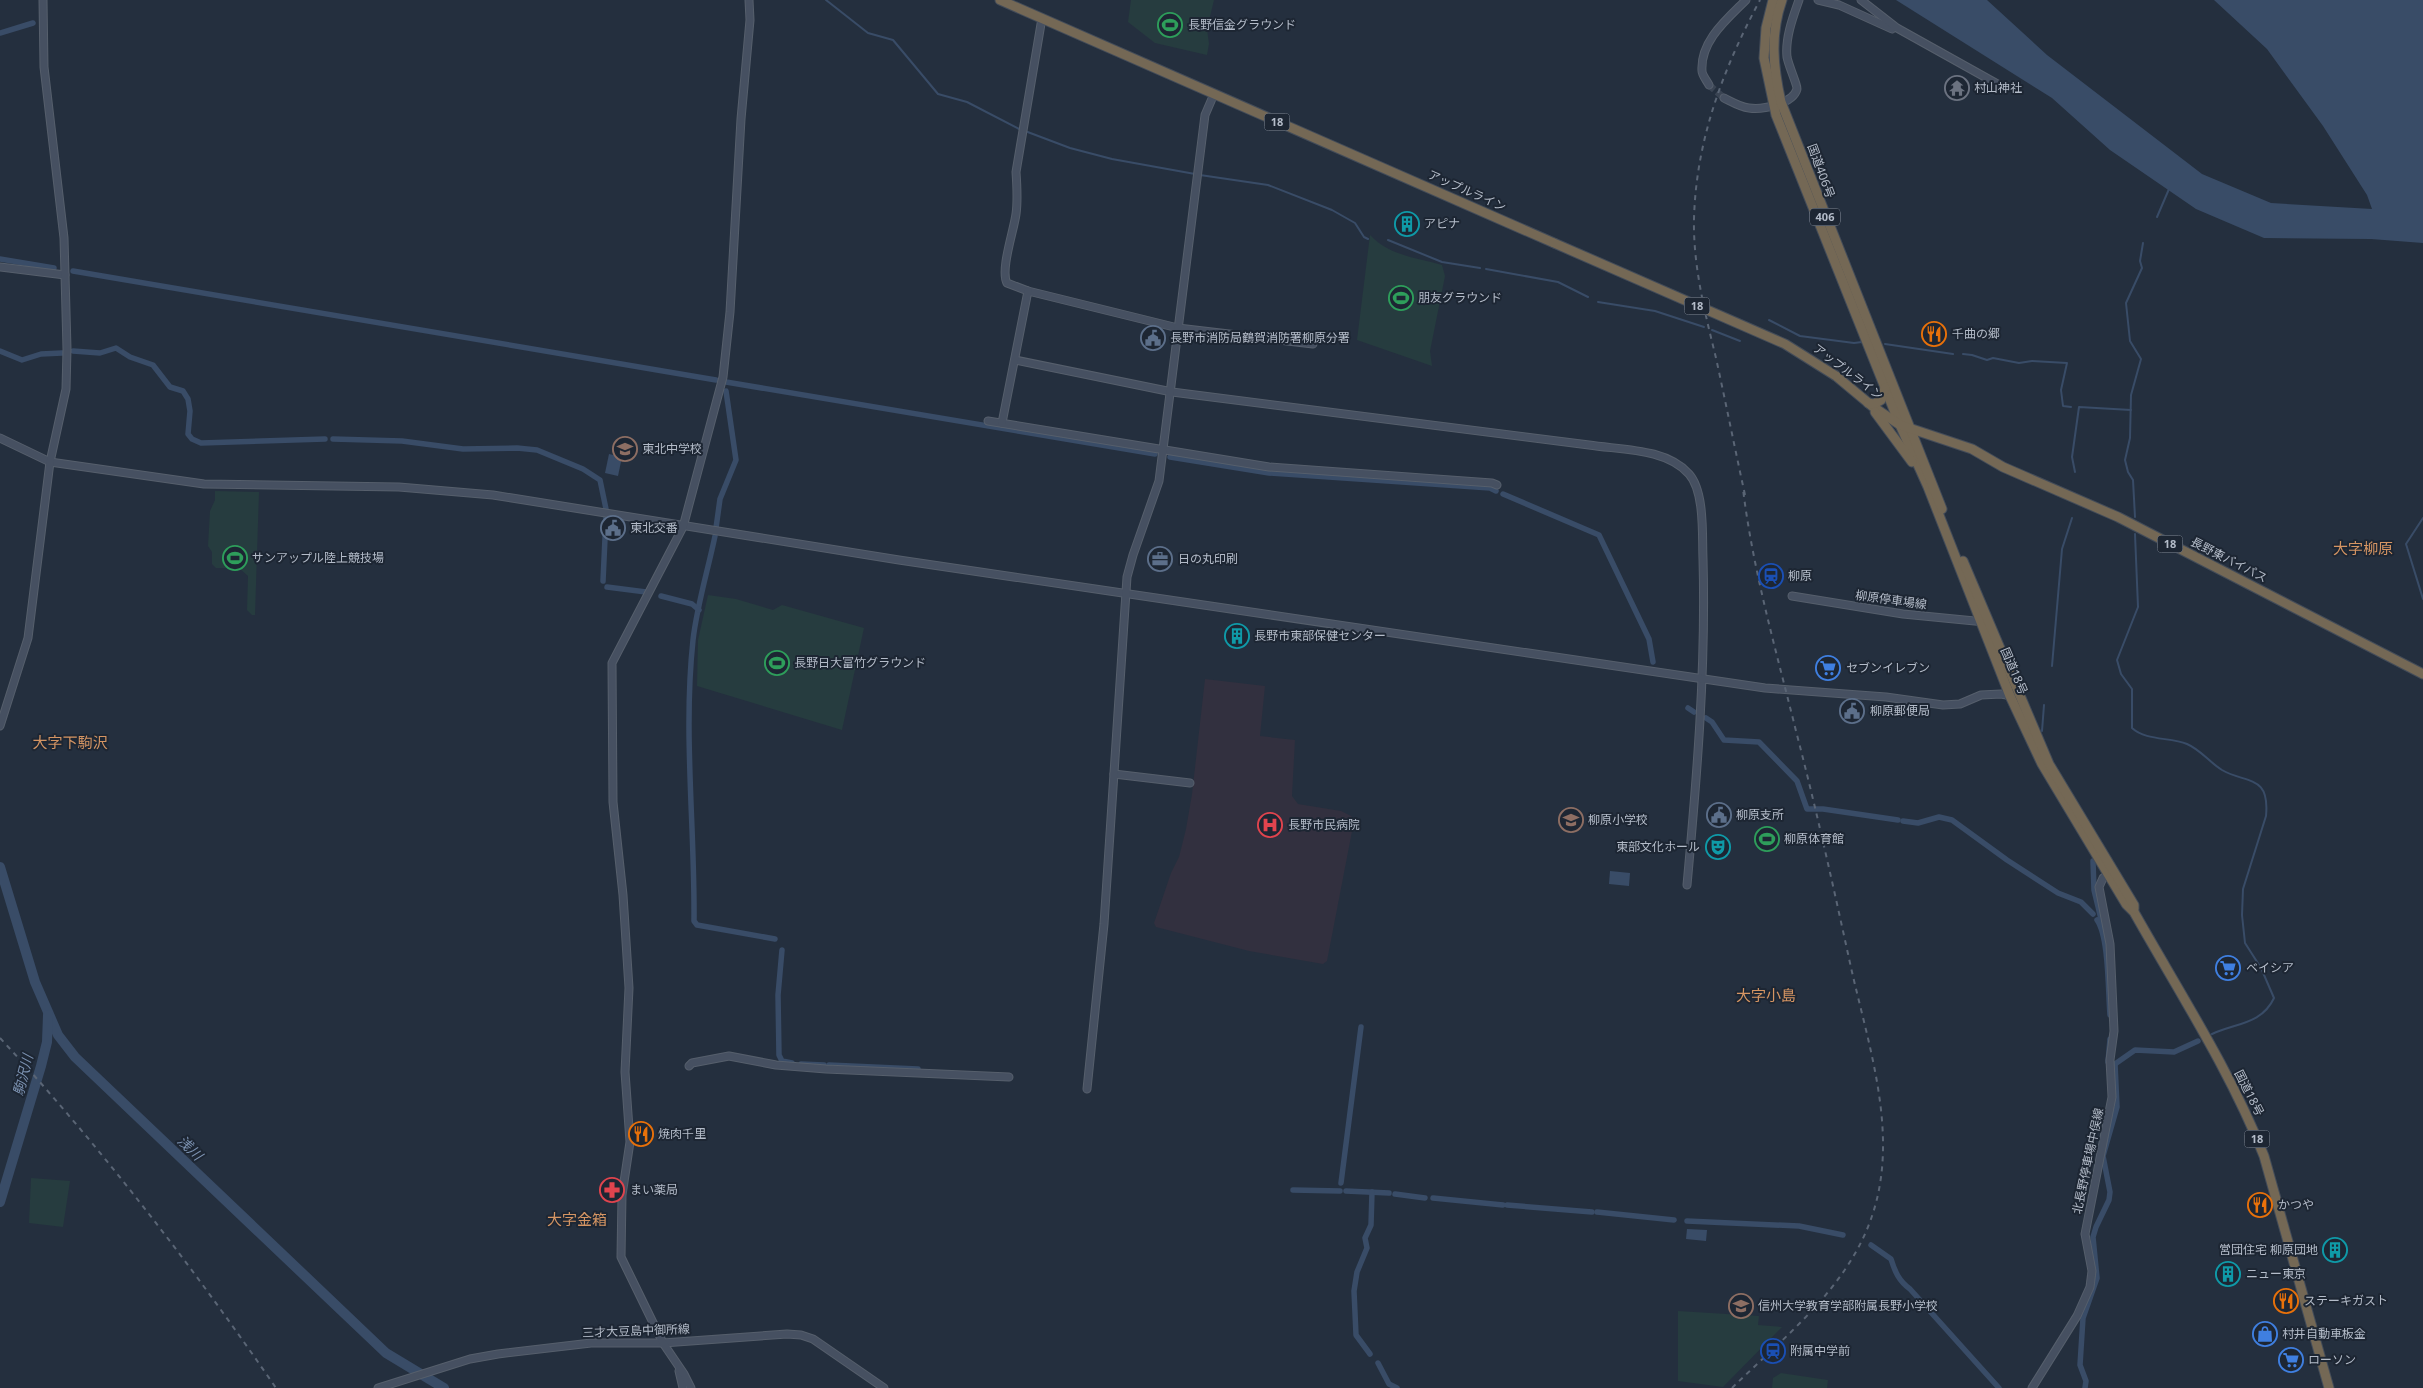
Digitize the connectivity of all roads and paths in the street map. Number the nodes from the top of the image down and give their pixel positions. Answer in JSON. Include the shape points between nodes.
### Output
{"nodes":[{"id":1,"x":43,"y":0,"type":"edge"},
{"id":2,"x":749,"y":0,"type":"edge"},
{"id":3,"x":1000,"y":0,"type":"edge"},
{"id":4,"x":1746,"y":0,"type":"edge"},
{"id":5,"x":1773,"y":0,"type":"edge"},
{"id":6,"x":1782,"y":0,"type":"edge"},
{"id":7,"x":1799,"y":0,"type":"edge"},
{"id":8,"x":1818,"y":0,"type":"edge"},
{"id":9,"x":1861,"y":0,"type":"edge"},
{"id":10,"x":1042,"y":18,"type":"junction"},
{"id":11,"x":1897,"y":28,"type":"junction"},
{"id":12,"x":1709,"y":84,"type":"tunnel mouth"},
{"id":13,"x":2001,"y":86,"type":"dead end"},
{"id":14,"x":1214,"y":94,"type":"junction"},
{"id":15,"x":1724,"y":98,"type":"tunnel mouth"},
{"id":16,"x":1777,"y":104,"type":"junction"},
{"id":17,"x":0,"y":267,"type":"edge"},
{"id":18,"x":65,"y":275,"type":"junction"},
{"id":19,"x":1028,"y":291,"type":"junction"},
{"id":20,"x":1178,"y":328,"type":"junction"},
{"id":21,"x":1312,"y":344,"type":"dead end"},
{"id":22,"x":1015,"y":360,"type":"junction"},
{"id":23,"x":1885,"y":388,"type":"junction"},
{"id":24,"x":1172,"y":392,"type":"junction"},
{"id":25,"x":1870,"y":405,"type":"junction"},
{"id":26,"x":988,"y":421,"type":"dead end"},
{"id":27,"x":1002,"y":423,"type":"junction"},
{"id":28,"x":1900,"y":425,"type":"junction"},
{"id":29,"x":1910,"y":428,"type":"junction"},
{"id":30,"x":0,"y":438,"type":"edge"},
{"id":31,"x":1163,"y":450,"type":"junction"},
{"id":32,"x":50,"y":462,"type":"junction"},
{"id":33,"x":1497,"y":486,"type":"dead end"},
{"id":34,"x":1929,"y":493,"type":"junction"},
{"id":35,"x":683,"y":527,"type":"junction"},
{"id":36,"x":1126,"y":594,"type":"junction"},
{"id":37,"x":1792,"y":596,"type":"dead end"},
{"id":38,"x":1984,"y":622,"type":"junction"},
{"id":39,"x":2423,"y":674,"type":"edge"},
{"id":40,"x":1702,"y":679,"type":"junction"},
{"id":41,"x":2010,"y":696,"type":"junction"},
{"id":42,"x":2020,"y":697,"type":"junction"},
{"id":43,"x":0,"y":726,"type":"edge"},
{"id":44,"x":1114,"y":774,"type":"junction"},
{"id":45,"x":1190,"y":783,"type":"dead end"},
{"id":46,"x":2111,"y":873,"type":"junction"},
{"id":47,"x":1686,"y":885,"type":"dead end"},
{"id":48,"x":689,"y":1066,"type":"dead end"},
{"id":49,"x":1009,"y":1077,"type":"dead end"},
{"id":50,"x":1088,"y":1089,"type":"dead end"},
{"id":51,"x":663,"y":1343,"type":"junction"},
{"id":52,"x":673,"y":1359,"type":"junction"},
{"id":53,"x":378,"y":1388,"type":"edge"},
{"id":54,"x":683,"y":1388,"type":"edge"},
{"id":55,"x":691,"y":1388,"type":"edge"},
{"id":56,"x":884,"y":1388,"type":"edge"},
{"id":57,"x":2032,"y":1388,"type":"edge"},
{"id":58,"x":2329,"y":1388,"type":"edge"}],
"edges":[{"from":1,"to":18,"type":"street","via":[[44,66],[63,218]]},
{"from":2,"to":35,"type":"street","via":[[724,377]]},
{"from":3,"to":10,"type":"highway","name":"アップルライン","number":"18"},
{"from":4,"to":12,"type":"street","via":[[1714,34],[1705,52],[1702,72]]},
{"from":5,"to":16,"type":"highway","name":"国道406号","number":"406","via":[[1766,28],[1764,58]]},
{"from":6,"to":16,"type":"highway","name":"国道406号","number":"406","via":[[1773,53]]},
{"from":7,"to":16,"type":"street","via":[[1791,13],[1787,56],[1798,86],[1791,98]]},
{"from":8,"to":11,"type":"street","via":[[1839,5],[1892,30]]},
{"from":9,"to":11,"type":"street"},
{"from":10,"to":14,"type":"highway","name":"アップルライン","number":"18"},
{"from":10,"to":19,"type":"street","via":[[1016,172],[1016,215],[1005,272],[1007,283]]},
{"from":11,"to":13,"type":"street"},
{"from":14,"to":20,"type":"street","via":[[1205,115]]},
{"from":14,"to":25,"type":"highway","name":"アップルライン","number":"18","bridge":true,"via":[[1785,344],[1836,376]]},
{"from":15,"to":16,"type":"street","via":[[1749,108]]},
{"from":16,"to":23,"type":"highway","name":"国道406号","number":"406"},
{"from":16,"to":29,"type":"highway","name":"国道406号","number":"406"},
{"from":17,"to":18,"type":"street"},
{"from":18,"to":32,"type":"street","via":[[66,389]]},
{"from":19,"to":20,"type":"street"},
{"from":19,"to":22,"type":"street"},
{"from":20,"to":21,"type":"street"},
{"from":20,"to":24,"type":"street"},
{"from":22,"to":24,"type":"street"},
{"from":22,"to":27,"type":"street"},
{"from":23,"to":25,"type":"highway","via":[[1881,400]]},
{"from":23,"to":28,"type":"highway","name":"国道406号","number":"406"},
{"from":24,"to":31,"type":"street"},
{"from":24,"to":40,"type":"street","via":[[1590,446],[1675,461],[1693,478],[1702,513]]},
{"from":25,"to":28,"type":"highway","name":"アップルライン","number":"18"},
{"from":25,"to":34,"type":"highway","via":[[1910,459]]},
{"from":26,"to":27,"type":"street"},
{"from":27,"to":31,"type":"street"},
{"from":28,"to":29,"type":"highway","name":"アップルライン","number":"18"},
{"from":28,"to":34,"type":"highway","name":"国道18号","number":"18"},
{"from":29,"to":38,"type":"highway","name":"国道18号","number":"18"},
{"from":29,"to":39,"type":"highway","name":"長野東バイパス","number":"18","via":[[1972,449],[2118,517]]},
{"from":30,"to":32,"type":"street"},
{"from":31,"to":33,"type":"street","via":[[1269,467],[1492,482]]},
{"from":31,"to":36,"type":"street","via":[[1159,481],[1132,555]]},
{"from":32,"to":35,"type":"street","via":[[204,484],[432,488]]},
{"from":32,"to":43,"type":"street","via":[[28,638]]},
{"from":34,"to":38,"type":"highway","name":"国道18号","number":"18"},
{"from":35,"to":36,"type":"street"},
{"from":35,"to":51,"type":"street","via":[[612,663],[613,802],[629,988],[625,1072],[630,1142],[622,1195],[620,1257]]},
{"from":36,"to":40,"type":"street"},
{"from":36,"to":44,"type":"street"},
{"from":37,"to":38,"type":"street","name":"柳原停車場線","via":[[1903,614]]},
{"from":38,"to":41,"type":"highway","name":"国道18号","number":"18"},
{"from":38,"to":42,"type":"highway","name":"国道18号","number":"18"},
{"from":40,"to":41,"type":"street","via":[[1788,691],[1886,697],[1942,705],[1960,704],[1981,695]]},
{"from":40,"to":47,"type":"street","via":[[1699,751]]},
{"from":41,"to":42,"type":"street"},
{"from":41,"to":46,"type":"highway","name":"国道18号","number":"18","via":[[2042,764]]},
{"from":42,"to":46,"type":"highway","name":"国道18号","number":"18","via":[[2049,764]]},
{"from":44,"to":45,"type":"street"},
{"from":44,"to":50,"type":"street"},
{"from":46,"to":57,"type":"street","name":"北長野停車場中俣線","via":[[2103,878],[2099,887],[2110,944],[2114,1031],[2110,1060],[2112,1097],[2085,1234],[2092,1271],[2090,1287],[2077,1316]]},
{"from":46,"to":58,"type":"highway","name":"国道18号","number":"18","via":[[2253,1128],[2264,1156]]},
{"from":48,"to":49,"type":"street","via":[[729,1056],[776,1065],[826,1069]]},
{"from":51,"to":52,"type":"street"},
{"from":51,"to":53,"type":"street","name":"三才大豆島中御所線","via":[[569,1345],[470,1359]]},
{"from":51,"to":56,"type":"street","name":"三才大豆島中御所線","via":[[802,1335],[828,1348]]},
{"from":52,"to":54,"type":"street"},
{"from":52,"to":55,"type":"street"}]}
